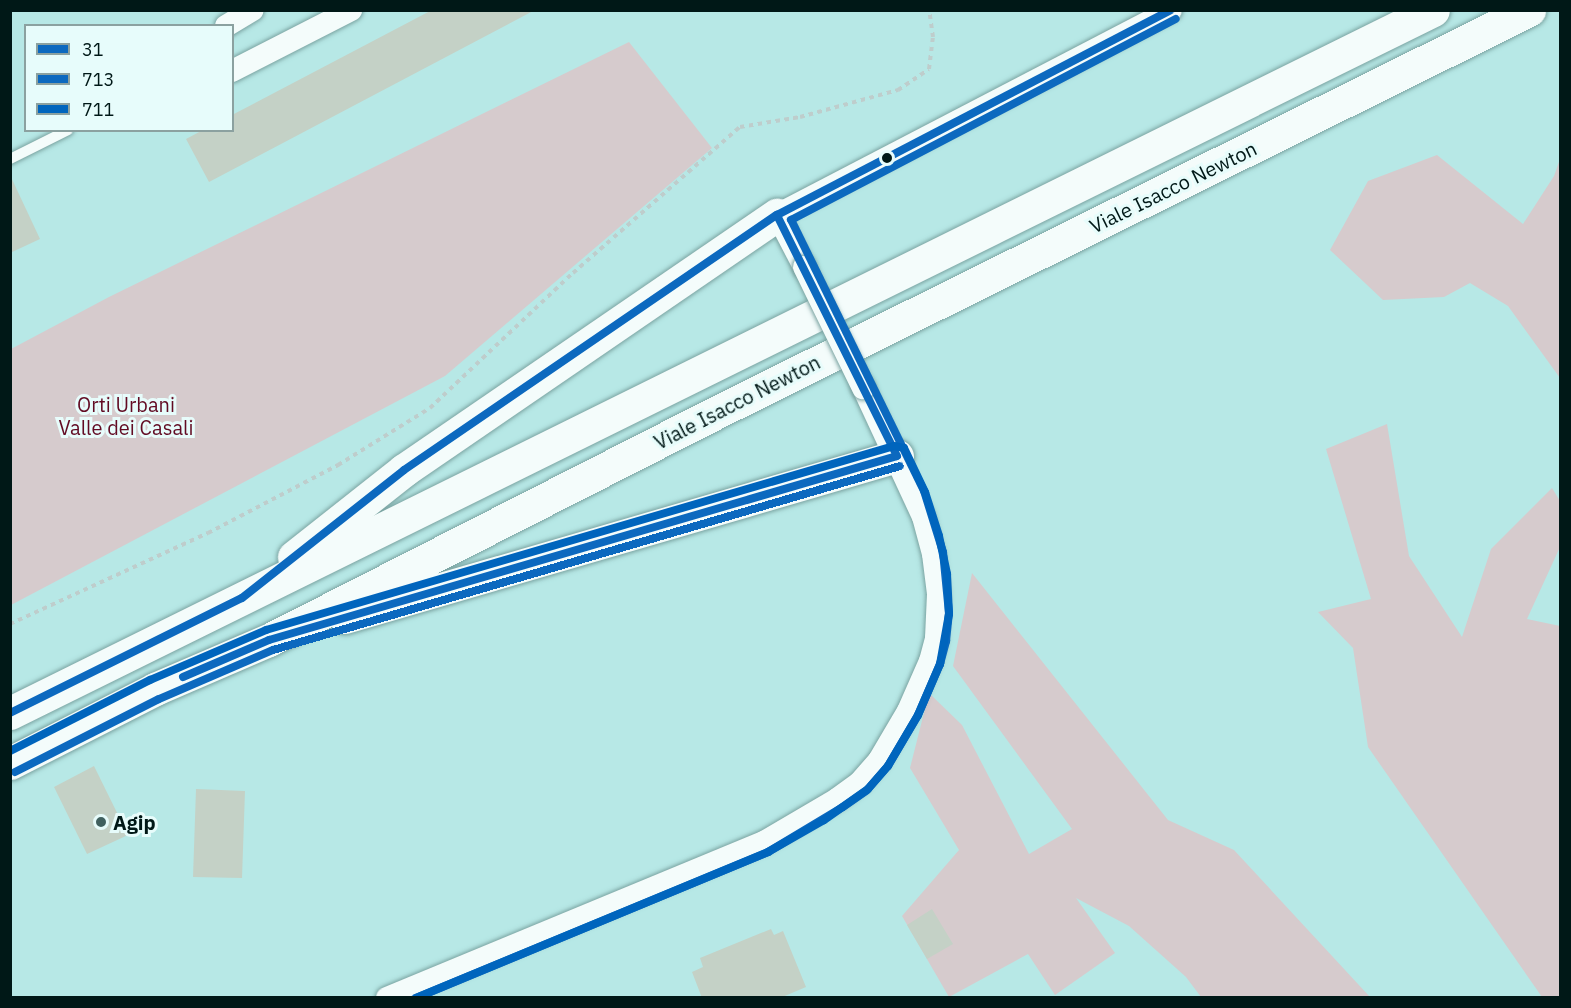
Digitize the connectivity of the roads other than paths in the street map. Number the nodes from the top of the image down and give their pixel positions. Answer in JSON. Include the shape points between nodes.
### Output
{"nodes":[{"id":1,"x":253,"y":10,"type":"edge"},
{"id":2,"x":351,"y":10,"type":"edge"},
{"id":3,"x":1171,"y":10,"type":"edge"},
{"id":4,"x":1433,"y":10,"type":"edge"},
{"id":5,"x":1529,"y":10,"type":"edge"},
{"id":6,"x":229,"y":24,"type":"edge"},
{"id":7,"x":234,"y":70,"type":"edge"},
{"id":8,"x":64,"y":132,"type":"edge"},
{"id":9,"x":10,"y":159,"type":"edge"},
{"id":10,"x":777,"y":215,"type":"junction"},
{"id":11,"x":897,"y":456,"type":"junction"},
{"id":12,"x":242,"y":598,"type":"junction"},
{"id":13,"x":269,"y":640,"type":"junction"},
{"id":14,"x":10,"y":713,"type":"edge"},
{"id":15,"x":10,"y":763,"type":"edge"},
{"id":16,"x":387,"y":998,"type":"edge"}],
"edges":[{"from":1,"to":6,"type":"street"},
{"from":2,"to":7,"type":"street"},
{"from":3,"to":10,"type":"street"},
{"from":4,"to":12,"type":"highway"},
{"from":5,"to":13,"type":"highway","name":"Viale Isacco Newton","via":[[719,411]]},
{"from":8,"to":9,"type":"lane"},
{"from":10,"to":11,"type":"street","bridge":true},
{"from":10,"to":12,"type":"highway","via":[[404,470]]},
{"from":11,"to":13,"type":"highway"},
{"from":11,"to":16,"type":"street","via":[[929,538],[937,574],[939,613],[930,662],[908,711],[879,760],[860,782],[819,812],[764,842]]},
{"from":12,"to":14,"type":"highway"},
{"from":13,"to":15,"type":"highway","name":"Viale Isacco Newton","via":[[155,689]]}]}
